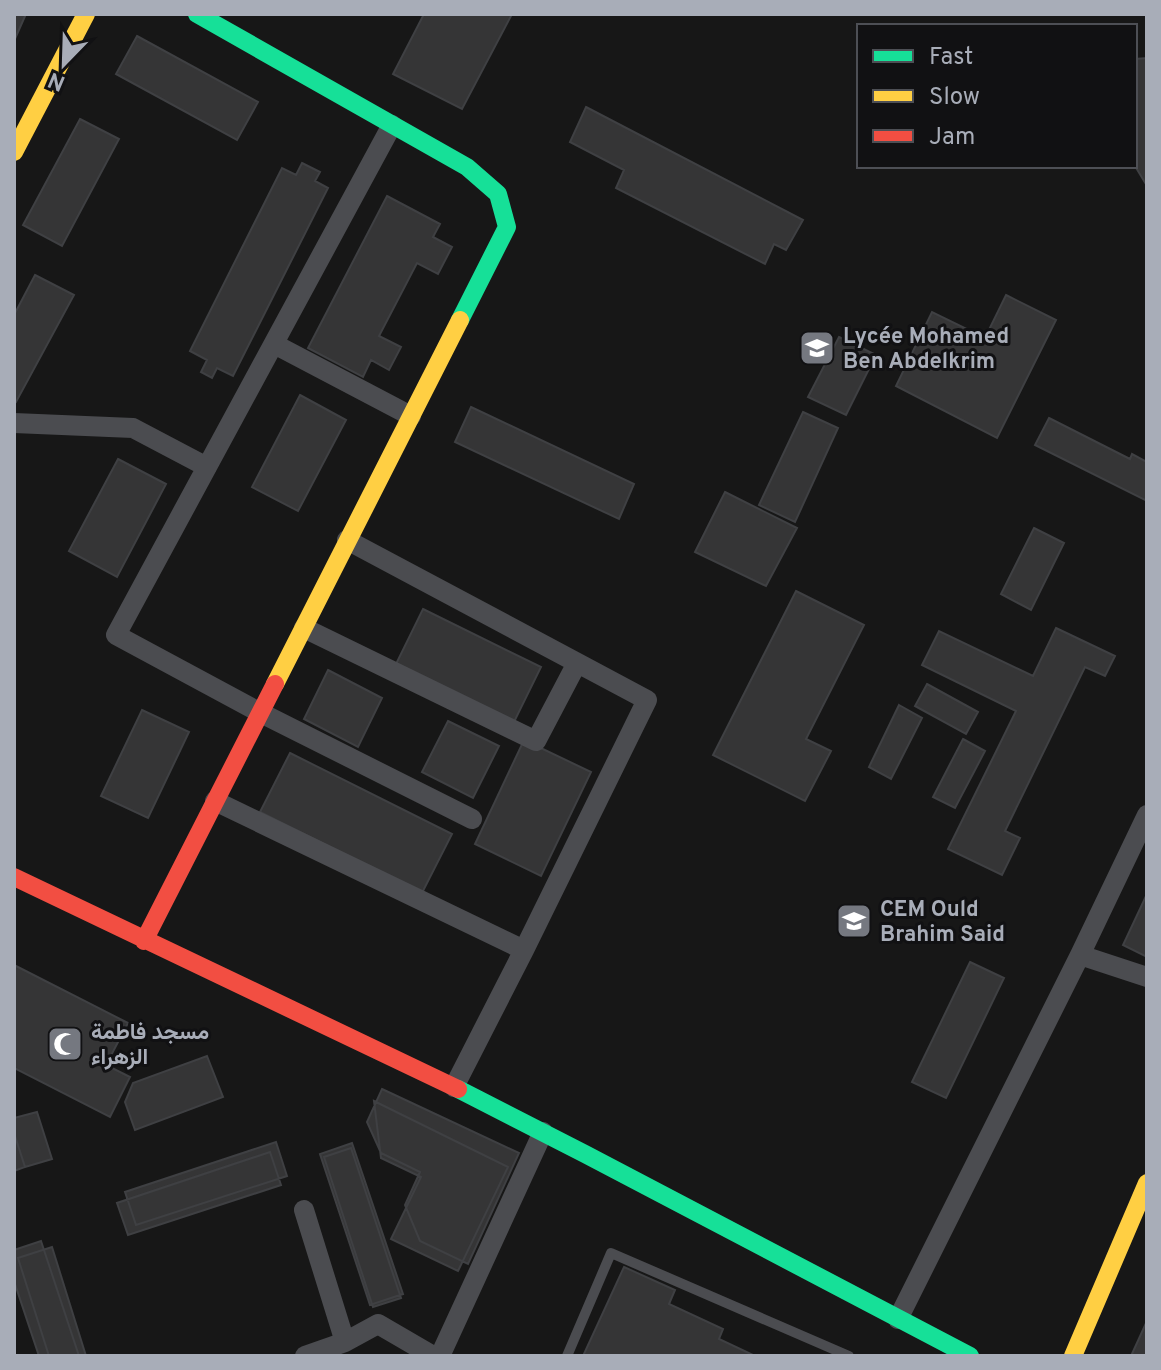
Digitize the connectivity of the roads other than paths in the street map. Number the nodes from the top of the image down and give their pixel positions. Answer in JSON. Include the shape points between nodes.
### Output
{"nodes":[{"id":1,"x":86,"y":14,"type":"edge"},
{"id":2,"x":197,"y":14,"type":"edge"},
{"id":3,"x":392,"y":125,"type":"junction"},
{"id":4,"x":14,"y":152,"type":"edge"},
{"id":5,"x":274,"y":344,"type":"junction"},
{"id":6,"x":411,"y":416,"type":"junction"},
{"id":7,"x":14,"y":423,"type":"edge"},
{"id":8,"x":207,"y":467,"type":"junction"},
{"id":9,"x":347,"y":540,"type":"junction"},
{"id":10,"x":304,"y":628,"type":"junction"},
{"id":11,"x":577,"y":663,"type":"junction"},
{"id":12,"x":261,"y":713,"type":"junction"},
{"id":13,"x":215,"y":801,"type":"junction"},
{"id":14,"x":1147,"y":815,"type":"edge"},
{"id":15,"x":472,"y":819,"type":"dead end"},
{"id":16,"x":14,"y":877,"type":"edge"},
{"id":17,"x":144,"y":941,"type":"junction"},
{"id":18,"x":524,"y":950,"type":"junction"},
{"id":19,"x":1080,"y":955,"type":"junction"},
{"id":20,"x":1147,"y":977,"type":"edge"},
{"id":21,"x":454,"y":1087,"type":"junction"},
{"id":22,"x":543,"y":1132,"type":"junction"},
{"id":23,"x":1147,"y":1183,"type":"edge"},
{"id":24,"x":304,"y":1210,"type":"dead end"},
{"id":25,"x":898,"y":1319,"type":"junction"},
{"id":26,"x":345,"y":1342,"type":"junction"},
{"id":27,"x":305,"y":1356,"type":"edge"},
{"id":28,"x":433,"y":1356,"type":"edge"},
{"id":29,"x":440,"y":1356,"type":"edge"},
{"id":30,"x":567,"y":1356,"type":"edge"},
{"id":31,"x":849,"y":1356,"type":"edge"},
{"id":32,"x":970,"y":1356,"type":"edge"},
{"id":33,"x":1073,"y":1356,"type":"edge"}],
"edges":[{"from":1,"to":4,"type":"street"},
{"from":2,"to":3,"type":"street"},
{"from":3,"to":5,"type":"street"},
{"from":3,"to":6,"type":"street","via":[[467,167],[498,194],[507,227]]},
{"from":5,"to":6,"type":"street"},
{"from":5,"to":8,"type":"street"},
{"from":6,"to":9,"type":"street"},
{"from":7,"to":8,"type":"street","via":[[133,428]]},
{"from":8,"to":12,"type":"street","via":[[116,635]]},
{"from":9,"to":10,"type":"street"},
{"from":9,"to":11,"type":"street"},
{"from":10,"to":11,"type":"street","via":[[536,741]]},
{"from":10,"to":12,"type":"street"},
{"from":11,"to":18,"type":"street","via":[[647,700]]},
{"from":12,"to":13,"type":"street"},
{"from":12,"to":15,"type":"street"},
{"from":13,"to":17,"type":"street"},
{"from":13,"to":18,"type":"street"},
{"from":14,"to":19,"type":"street"},
{"from":16,"to":17,"type":"street"},
{"from":17,"to":21,"type":"street"},
{"from":18,"to":21,"type":"street"},
{"from":19,"to":20,"type":"street"},
{"from":19,"to":25,"type":"street"},
{"from":21,"to":22,"type":"street"},
{"from":22,"to":25,"type":"street"},
{"from":22,"to":29,"type":"street"},
{"from":23,"to":33,"type":"street"},
{"from":24,"to":26,"type":"street"},
{"from":25,"to":32,"type":"street"},
{"from":26,"to":27,"type":"street"},
{"from":26,"to":28,"type":"street","via":[[378,1324]]},
{"from":30,"to":31,"type":"lane","via":[[611,1253]]}]}
